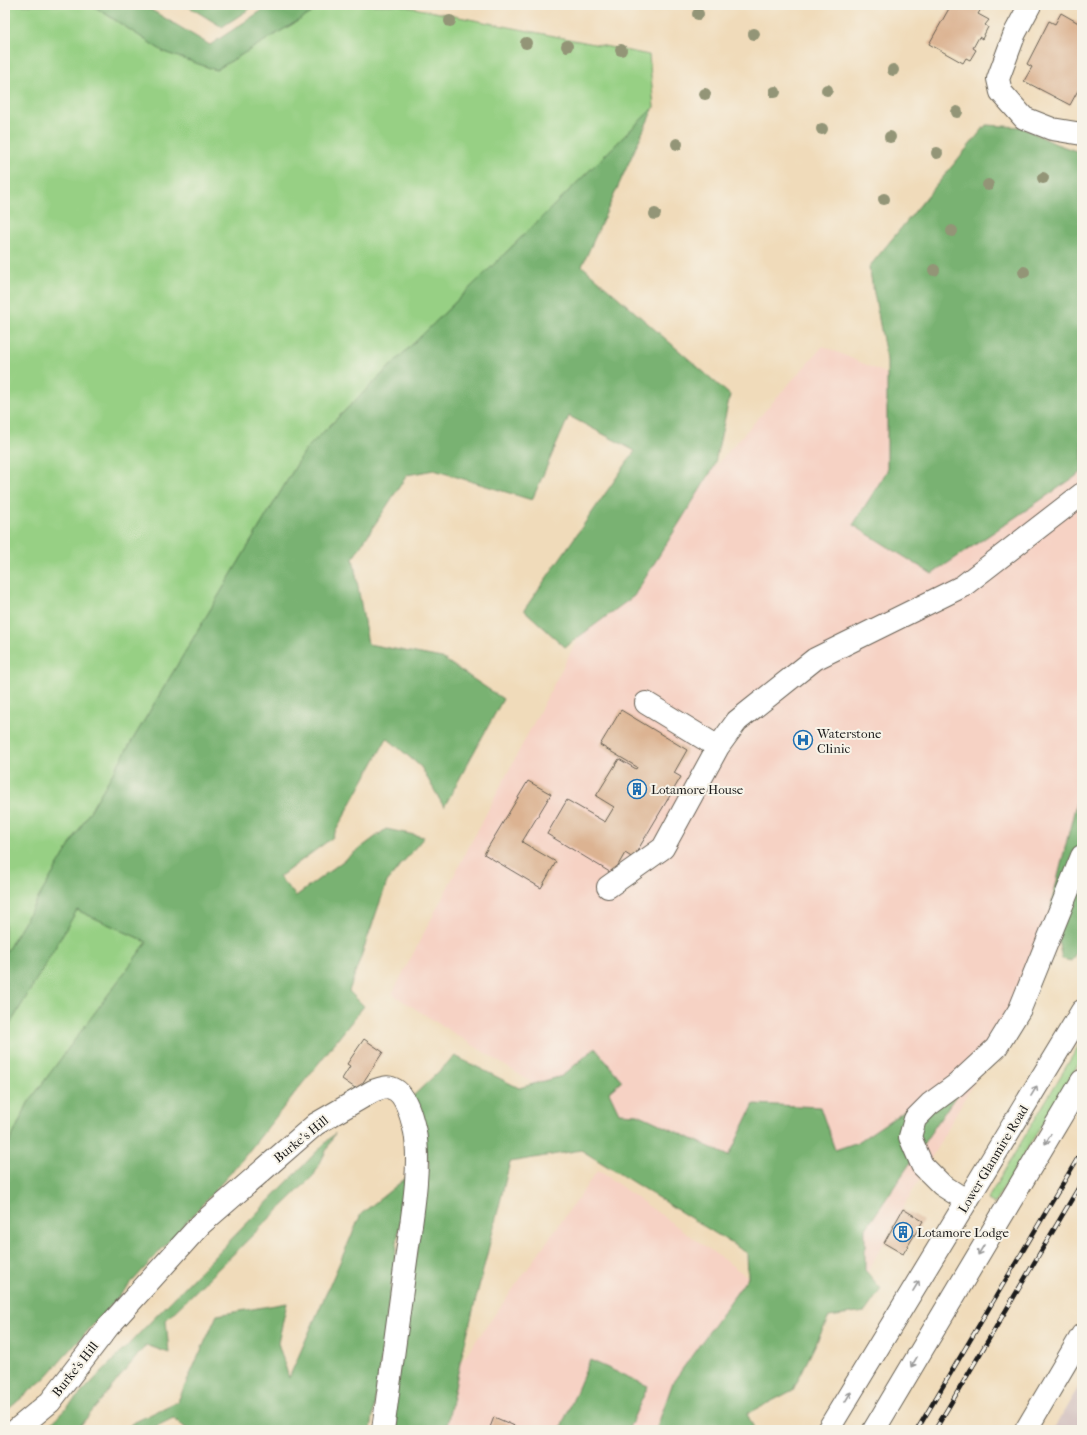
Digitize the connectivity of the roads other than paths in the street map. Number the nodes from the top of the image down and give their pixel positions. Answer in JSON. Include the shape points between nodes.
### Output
{"nodes":[{"id":1,"x":1030,"y":5,"type":"edge"},
{"id":2,"x":1082,"y":134,"type":"edge"},
{"id":3,"x":1082,"y":494,"type":"edge"},
{"id":4,"x":646,"y":703,"type":"dead end"},
{"id":5,"x":718,"y":747,"type":"junction"},
{"id":6,"x":1082,"y":856,"type":"edge"},
{"id":7,"x":608,"y":887,"type":"dead end"},
{"id":8,"x":1082,"y":1011,"type":"edge"},
{"id":9,"x":1082,"y":1081,"type":"edge"},
{"id":10,"x":968,"y":1201,"type":"junction"},
{"id":11,"x":1082,"y":1335,"type":"edge"},
{"id":12,"x":16,"y":1430,"type":"edge"},
{"id":13,"x":383,"y":1430,"type":"edge"},
{"id":14,"x":828,"y":1430,"type":"edge"},
{"id":15,"x":874,"y":1430,"type":"edge"},
{"id":16,"x":1026,"y":1430,"type":"edge"}],
"edges":[{"from":1,"to":2,"type":"main road","via":[[1015,33],[998,79],[1001,92],[1024,118],[1052,128]]},
{"from":3,"to":5,"type":"main road","via":[[963,586],[815,659],[737,721]]},
{"from":4,"to":5,"type":"main road"},
{"from":5,"to":7,"type":"main road","via":[[663,848]]},
{"from":6,"to":10,"type":"main road","via":[[1020,1008],[996,1048],[915,1119],[910,1137],[922,1164],[942,1185]]},
{"from":10,"to":8,"type":"main road","name":"Lower Glanmire Road","one_way":true},
{"from":9,"to":15,"type":"main road","one_way":true},
{"from":14,"to":10,"type":"main road","name":"Lower Glanmire Road","one_way":true},
{"from":11,"to":16,"type":"main road"},
{"from":12,"to":13,"type":"main road","name":"Burke's Hill","via":[[50,1402],[108,1327],[201,1224],[316,1124],[374,1091],[392,1088],[402,1096],[408,1109],[415,1133],[416,1162],[410,1231]]}]}
